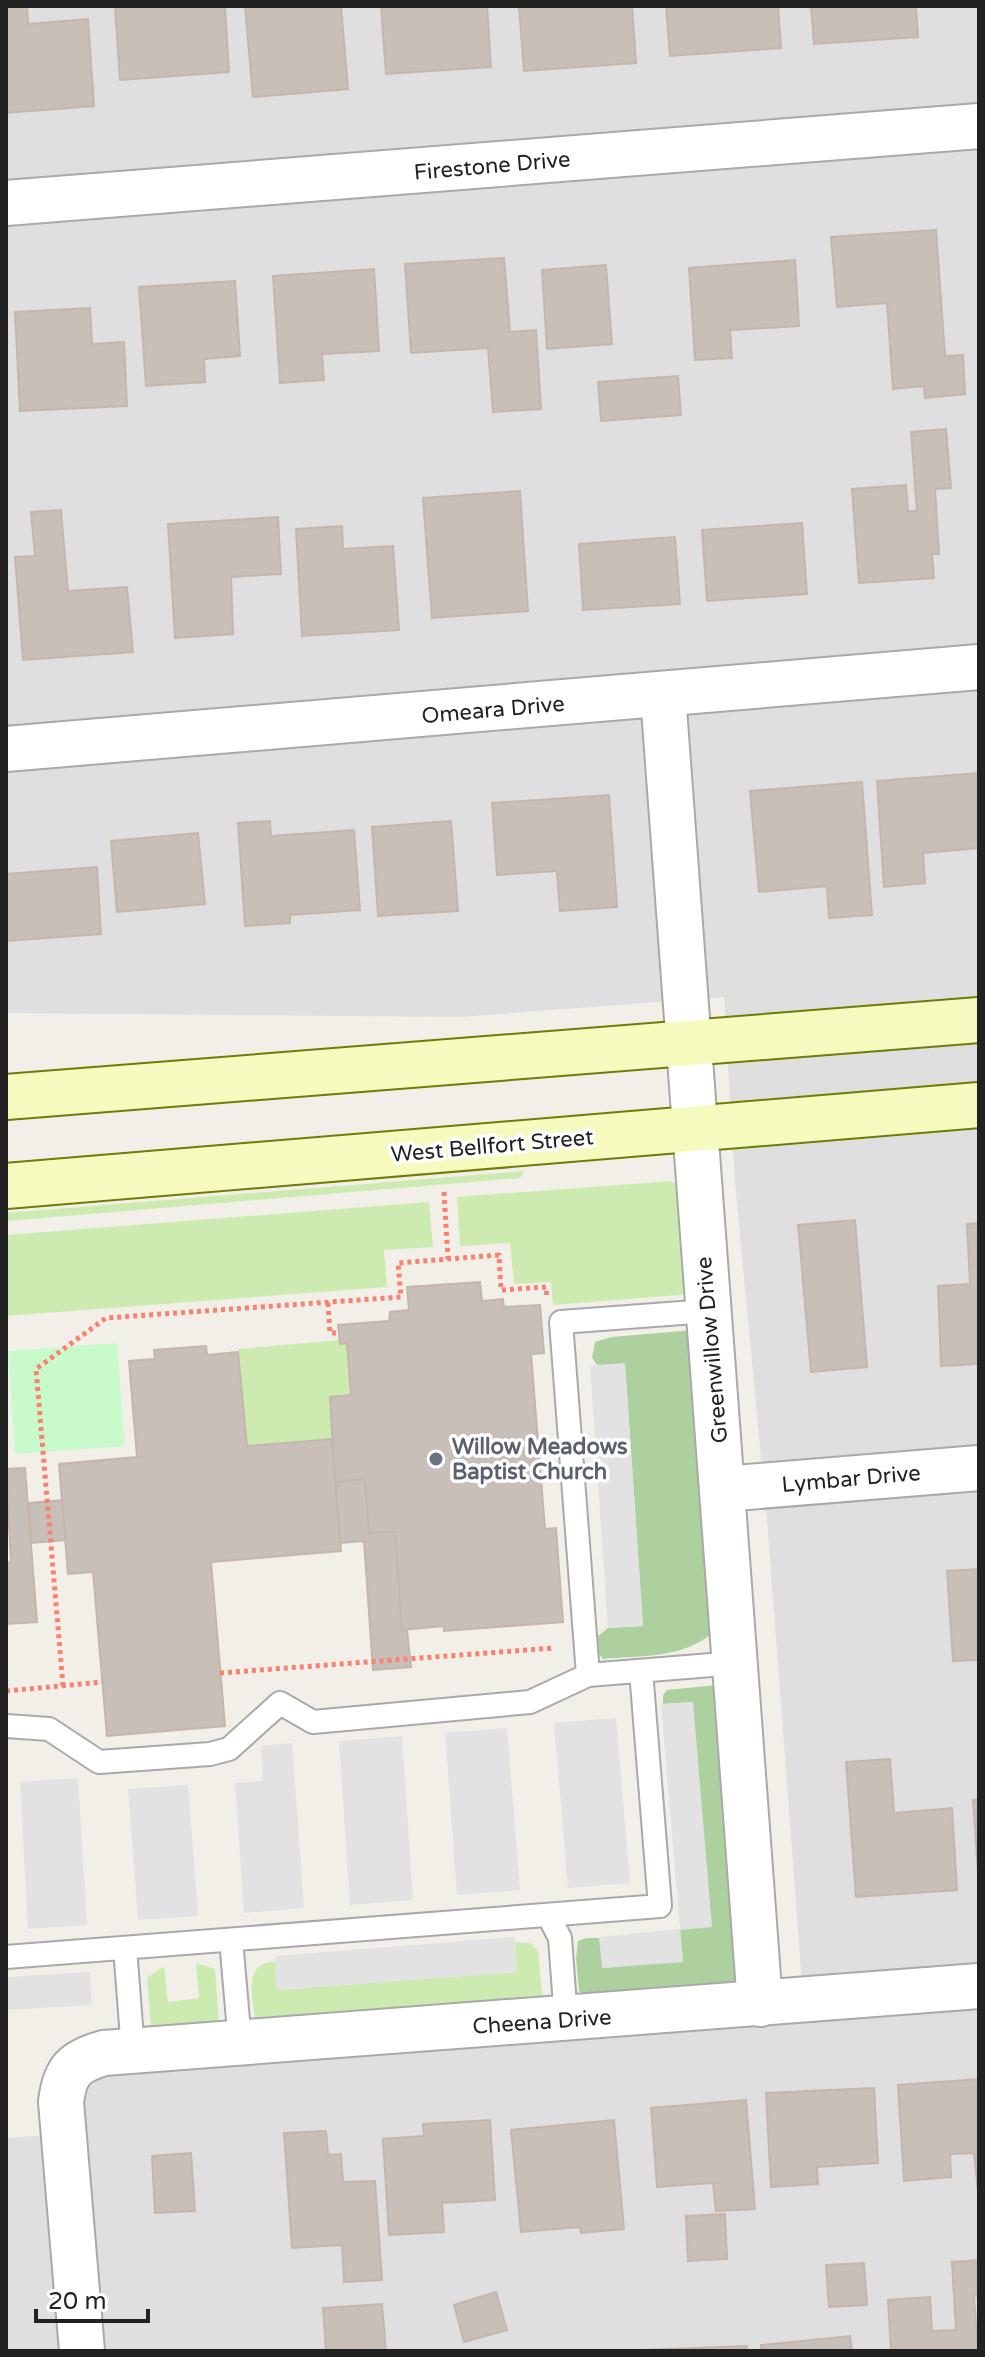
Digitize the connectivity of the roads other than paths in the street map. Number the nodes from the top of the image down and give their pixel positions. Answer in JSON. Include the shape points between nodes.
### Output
{"nodes":[{"id":1,"x":979,"y":126,"type":"edge"},
{"id":2,"x":6,"y":203,"type":"edge"},
{"id":3,"x":979,"y":667,"type":"edge"},
{"id":4,"x":663,"y":695,"type":"junction"},
{"id":5,"x":6,"y":749,"type":"edge"},
{"id":6,"x":979,"y":1020,"type":"edge"},
{"id":7,"x":688,"y":1045,"type":"junction"},
{"id":8,"x":6,"y":1097,"type":"edge"},
{"id":9,"x":979,"y":1105,"type":"edge"},
{"id":10,"x":694,"y":1128,"type":"junction"},
{"id":11,"x":6,"y":1186,"type":"edge"},
{"id":12,"x":708,"y":1311,"type":"junction"},
{"id":13,"x":979,"y":1468,"type":"edge"},
{"id":14,"x":723,"y":1489,"type":"junction"},
{"id":15,"x":736,"y":1663,"type":"junction"},
{"id":16,"x":641,"y":1671,"type":"junction"},
{"id":17,"x":588,"y":1675,"type":"junction"},
{"id":18,"x":6,"y":1726,"type":"edge"},
{"id":19,"x":548,"y":1915,"type":"junction"},
{"id":20,"x":231,"y":1940,"type":"junction"},
{"id":21,"x":125,"y":1948,"type":"junction"},
{"id":22,"x":6,"y":1957,"type":"edge"},
{"id":23,"x":979,"y":1986,"type":"edge"},
{"id":24,"x":760,"y":2004,"type":"junction"},
{"id":25,"x":566,"y":2019,"type":"junction"},
{"id":26,"x":240,"y":2043,"type":"junction"},
{"id":27,"x":119,"y":2052,"type":"junction"},
{"id":28,"x":82,"y":2351,"type":"edge"}],
"edges":[{"from":1,"to":2,"type":"street","name":"Firestone Drive"},
{"from":3,"to":4,"type":"street","name":"Omeara Drive"},
{"from":4,"to":5,"type":"street","name":"Omeara Drive"},
{"from":4,"to":7,"type":"street","name":"Greenwillow Drive"},
{"from":6,"to":7,"type":"main road"},
{"from":7,"to":8,"type":"main road"},
{"from":7,"to":10,"type":"street","name":"Greenwillow Drive"},
{"from":9,"to":10,"type":"main road","name":"West Bellfort Street"},
{"from":10,"to":11,"type":"main road","name":"West Bellfort Street"},
{"from":10,"to":12,"type":"street","name":"Greenwillow Drive"},
{"from":12,"to":14,"type":"street","name":"Greenwillow Drive"},
{"from":12,"to":17,"type":"lane","via":[[561,1322]]},
{"from":13,"to":14,"type":"street","name":"Lymbar Drive"},
{"from":14,"to":15,"type":"street","name":"Greenwillow Drive"},
{"from":15,"to":16,"type":"lane"},
{"from":15,"to":24,"type":"street","name":"Greenwillow Drive"},
{"from":16,"to":17,"type":"lane"},
{"from":16,"to":19,"type":"lane","via":[[660,1906]]},
{"from":17,"to":18,"type":"lane","via":[[530,1702],[313,1722],[280,1703],[229,1749],[210,1754],[99,1762],[49,1729]]},
{"from":19,"to":20,"type":"lane"},
{"from":19,"to":25,"type":"lane","via":[[560,1938]]},
{"from":20,"to":21,"type":"lane"},
{"from":20,"to":26,"type":"lane"},
{"from":21,"to":22,"type":"lane"},
{"from":21,"to":27,"type":"lane"},
{"from":23,"to":24,"type":"street","name":"Cheena Drive"},
{"from":24,"to":25,"type":"street","name":"Cheena Drive"},
{"from":25,"to":26,"type":"street","name":"Cheena Drive"},
{"from":26,"to":27,"type":"street","name":"Cheena Drive"},
{"from":27,"to":28,"type":"street","via":[[84,2059],[63,2084]]}]}
